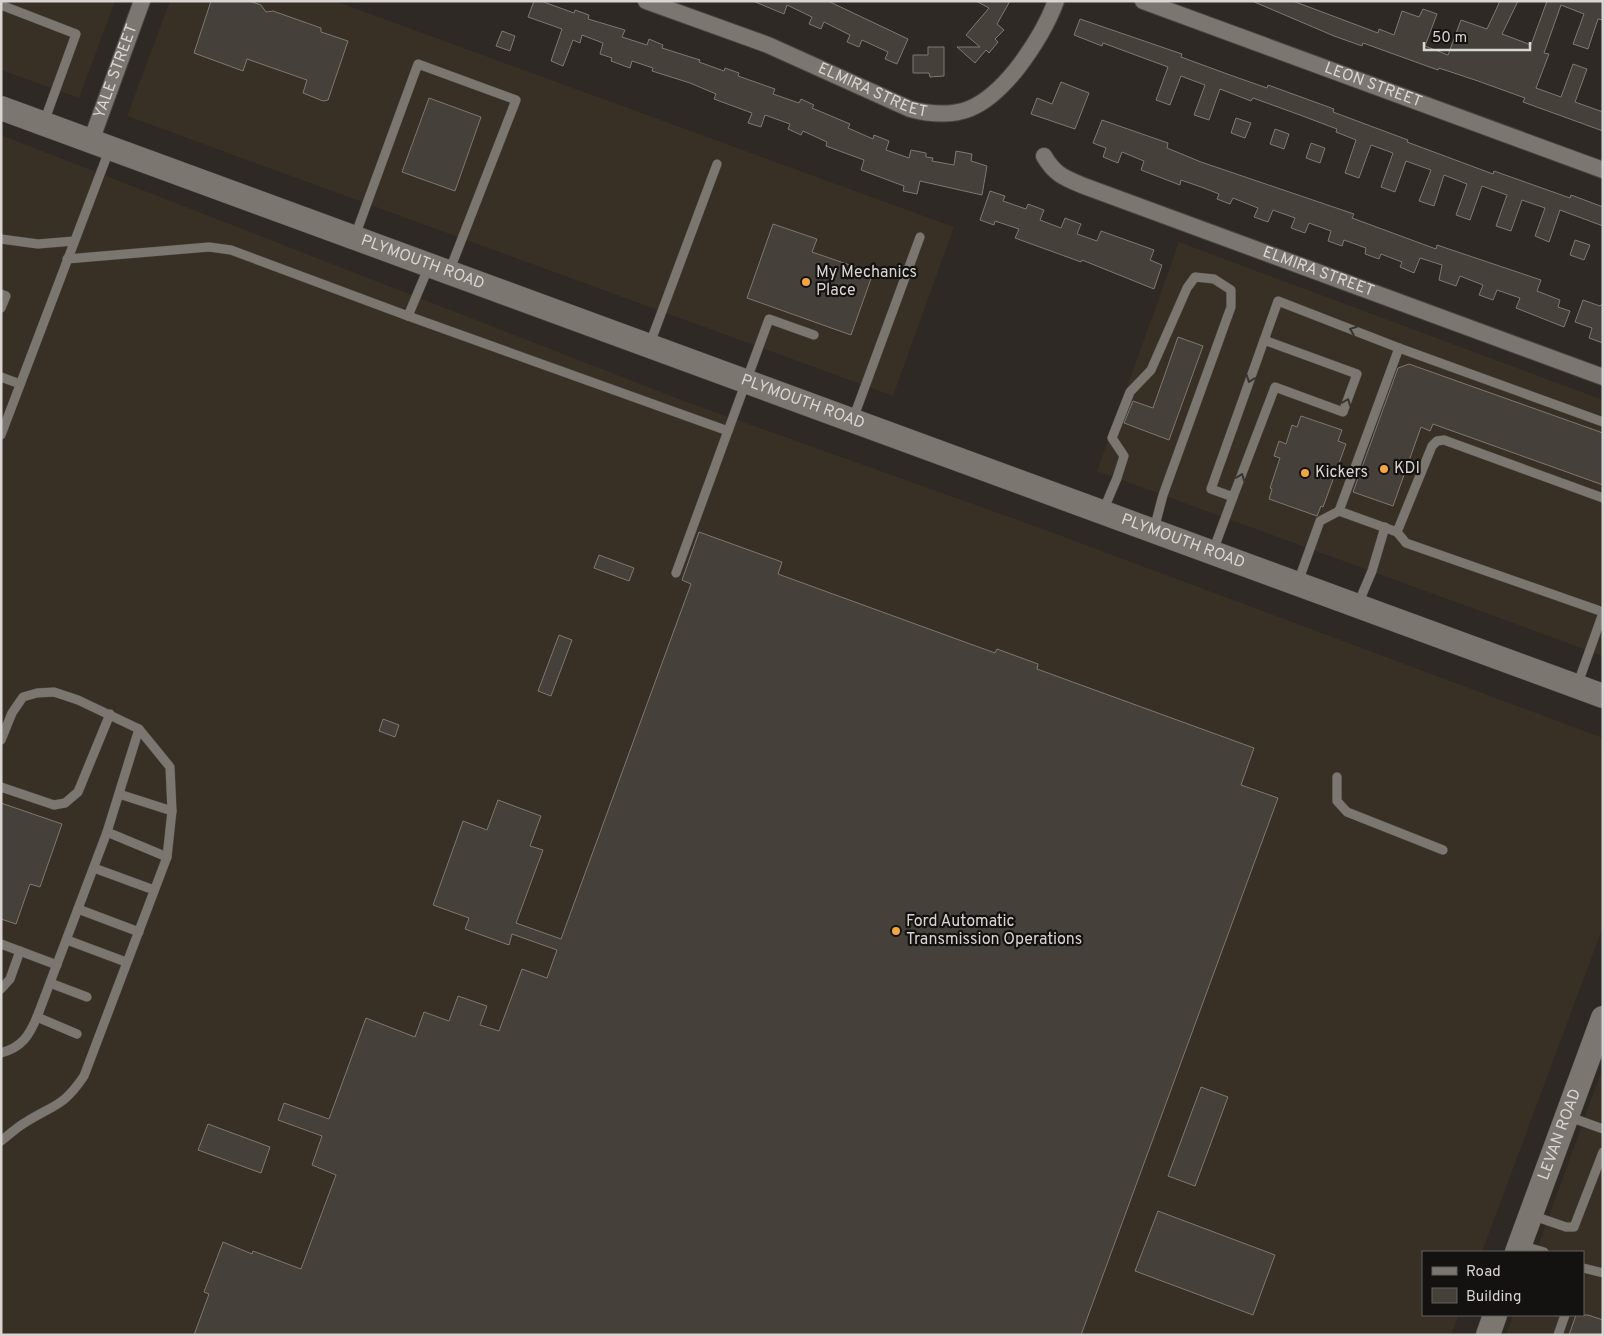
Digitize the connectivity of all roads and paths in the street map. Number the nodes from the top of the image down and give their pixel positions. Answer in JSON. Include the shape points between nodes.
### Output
{"nodes":[{"id":1,"x":142,"y":1,"type":"edge"},
{"id":2,"x":646,"y":1,"type":"edge"},
{"id":3,"x":1056,"y":1,"type":"edge"},
{"id":4,"x":1143,"y":1,"type":"edge"},
{"id":5,"x":1,"y":5,"type":"edge"},
{"id":6,"x":1,"y":108,"type":"edge"},
{"id":7,"x":43,"y":124,"type":"junction"},
{"id":8,"x":100,"y":145,"type":"junction"},
{"id":9,"x":1044,"y":156,"type":"dead end"},
{"id":10,"x":717,"y":164,"type":"dead end"},
{"id":11,"x":1603,"y":170,"type":"edge"},
{"id":12,"x":920,"y":237,"type":"dead end"},
{"id":13,"x":354,"y":238,"type":"junction"},
{"id":14,"x":1,"y":239,"type":"edge"},
{"id":15,"x":74,"y":241,"type":"junction"},
{"id":16,"x":67,"y":260,"type":"junction"},
{"id":17,"x":439,"y":269,"type":"junction"},
{"id":18,"x":1,"y":294,"type":"edge"},
{"id":19,"x":1,"y":308,"type":"edge"},
{"id":20,"x":408,"y":316,"type":"junction"},
{"id":21,"x":814,"y":335,"type":"dead end"},
{"id":22,"x":1264,"y":340,"type":"junction"},
{"id":23,"x":648,"y":346,"type":"junction"},
{"id":24,"x":1399,"y":348,"type":"junction"},
{"id":25,"x":1,"y":377,"type":"edge"},
{"id":26,"x":1603,"y":377,"type":"edge"},
{"id":27,"x":746,"y":382,"type":"junction"},
{"id":28,"x":20,"y":384,"type":"junction"},
{"id":29,"x":852,"y":421,"type":"junction"},
{"id":30,"x":1603,"y":422,"type":"edge"},
{"id":31,"x":728,"y":431,"type":"junction"},
{"id":32,"x":1,"y":435,"type":"edge"},
{"id":33,"x":1233,"y":497,"type":"junction"},
{"id":34,"x":1603,"y":498,"type":"edge"},
{"id":35,"x":1339,"y":510,"type":"junction"},
{"id":36,"x":1102,"y":513,"type":"junction"},
{"id":37,"x":1385,"y":527,"type":"junction"},
{"id":38,"x":1154,"y":532,"type":"junction"},
{"id":39,"x":1397,"y":532,"type":"junction"},
{"id":40,"x":1212,"y":554,"type":"junction"},
{"id":41,"x":676,"y":574,"type":"dead end"},
{"id":42,"x":1297,"y":585,"type":"junction"},
{"id":43,"x":1357,"y":607,"type":"junction"},
{"id":44,"x":1603,"y":612,"type":"edge"},
{"id":45,"x":1577,"y":687,"type":"junction"},
{"id":46,"x":1603,"y":696,"type":"edge"},
{"id":47,"x":110,"y":714,"type":"junction"},
{"id":48,"x":140,"y":729,"type":"junction"},
{"id":49,"x":1,"y":740,"type":"edge"},
{"id":50,"x":1337,"y":777,"type":"dead end"},
{"id":51,"x":1,"y":787,"type":"edge"},
{"id":52,"x":120,"y":794,"type":"junction"},
{"id":53,"x":172,"y":811,"type":"junction"},
{"id":54,"x":107,"y":832,"type":"junction"},
{"id":55,"x":1443,"y":850,"type":"dead end"},
{"id":56,"x":167,"y":857,"type":"junction"},
{"id":57,"x":94,"y":868,"type":"junction"},
{"id":58,"x":154,"y":890,"type":"junction"},
{"id":59,"x":78,"y":909,"type":"junction"},
{"id":60,"x":139,"y":932,"type":"junction"},
{"id":61,"x":67,"y":940,"type":"junction"},
{"id":62,"x":1,"y":944,"type":"edge"},
{"id":63,"x":20,"y":951,"type":"junction"},
{"id":64,"x":126,"y":962,"type":"junction"},
{"id":65,"x":57,"y":964,"type":"junction"},
{"id":66,"x":50,"y":983,"type":"junction"},
{"id":67,"x":1,"y":989,"type":"edge"},
{"id":68,"x":87,"y":997,"type":"dead end"},
{"id":69,"x":37,"y":1017,"type":"junction"},
{"id":70,"x":1603,"y":1018,"type":"edge"},
{"id":71,"x":77,"y":1034,"type":"dead end"},
{"id":72,"x":1,"y":1053,"type":"edge"},
{"id":73,"x":1567,"y":1116,"type":"junction"},
{"id":74,"x":1603,"y":1129,"type":"edge"},
{"id":75,"x":1,"y":1141,"type":"edge"},
{"id":76,"x":1603,"y":1152,"type":"edge"},
{"id":77,"x":1531,"y":1215,"type":"junction"},
{"id":78,"x":1519,"y":1249,"type":"edge"},
{"id":79,"x":1536,"y":1251,"type":"edge"},
{"id":80,"x":1584,"y":1268,"type":"edge"},
{"id":81,"x":1603,"y":1273,"type":"edge"},
{"id":82,"x":1495,"y":1316,"type":"edge"},
{"id":83,"x":1565,"y":1316,"type":"edge"},
{"id":84,"x":1488,"y":1335,"type":"edge"},
{"id":85,"x":1558,"y":1335,"type":"edge"}],
"edges":[{"from":1,"to":8,"type":"street","name":"YALE STREET"},
{"from":2,"to":3,"type":"street","name":"ELMIRA STREET","via":[[768,45],[910,109],[928,114],[965,111],[982,104],[1000,90],[1040,37]]},
{"from":4,"to":11,"type":"street","name":"LEON STREET"},
{"from":5,"to":7,"type":"lane","via":[[76,34]]},
{"from":6,"to":7,"type":"main road","name":"PLYMOUTH ROAD"},
{"from":7,"to":8,"type":"main road","name":"PLYMOUTH ROAD"},
{"from":8,"to":13,"type":"main road","name":"PLYMOUTH ROAD"},
{"from":8,"to":15,"type":"lane"},
{"from":9,"to":26,"type":"street","name":"ELMIRA STREET","via":[[1058,175],[1084,186]]},
{"from":10,"to":23,"type":"lane"},
{"from":12,"to":29,"type":"lane"},
{"from":13,"to":17,"type":"main road","name":"PLYMOUTH ROAD"},
{"from":13,"to":17,"type":"lane","via":[[418,64],[516,100]]},
{"from":14,"to":15,"type":"lane","via":[[38,244]]},
{"from":15,"to":16,"type":"lane"},
{"from":16,"to":20,"type":"lane","via":[[209,248],[231,250]]},
{"from":16,"to":28,"type":"lane"},
{"from":17,"to":20,"type":"lane"},
{"from":17,"to":23,"type":"main road","name":"PLYMOUTH ROAD"},
{"from":18,"to":19,"type":"lane","via":[[6,296]]},
{"from":20,"to":31,"type":"lane"},
{"from":21,"to":27,"type":"lane","via":[[769,319]]},
{"from":24,"to":22,"type":"lane","one_way":true,"via":[[1278,301]]},
{"from":22,"to":33,"type":"lane","one_way":true,"via":[[1211,489]]},
{"from":33,"to":22,"type":"lane","one_way":true,"via":[[1275,387],[1343,412],[1358,374]]},
{"from":23,"to":27,"type":"main road","name":"PLYMOUTH ROAD"},
{"from":24,"to":30,"type":"lane"},
{"from":24,"to":35,"type":"lane"},
{"from":25,"to":28,"type":"lane"},
{"from":27,"to":29,"type":"main road","name":"PLYMOUTH ROAD"},
{"from":27,"to":31,"type":"lane"},
{"from":28,"to":32,"type":"lane"},
{"from":29,"to":36,"type":"main road","name":"PLYMOUTH ROAD"},
{"from":31,"to":41,"type":"lane"},
{"from":33,"to":40,"type":"lane"},
{"from":34,"to":39,"type":"lane","via":[[1444,440],[1437,441],[1432,446]]},
{"from":35,"to":37,"type":"lane"},
{"from":35,"to":42,"type":"lane","via":[[1320,521]]},
{"from":36,"to":38,"type":"main road","name":"PLYMOUTH ROAD"},
{"from":36,"to":38,"type":"lane","via":[[1124,456],[1112,438],[1130,392],[1151,370],[1195,277],[1214,279],[1231,290],[1231,307],[1164,495]]},
{"from":37,"to":39,"type":"lane"},
{"from":37,"to":43,"type":"lane"},
{"from":38,"to":40,"type":"main road","name":"PLYMOUTH ROAD"},
{"from":39,"to":44,"type":"lane","via":[[1406,542]]},
{"from":40,"to":42,"type":"main road","name":"PLYMOUTH ROAD"},
{"from":42,"to":43,"type":"main road","name":"PLYMOUTH ROAD"},
{"from":43,"to":45,"type":"main road","name":"PLYMOUTH ROAD"},
{"from":44,"to":45,"type":"lane"},
{"from":45,"to":46,"type":"main road","name":"PLYMOUTH ROAD"},
{"from":47,"to":48,"type":"lane"},
{"from":47,"to":49,"type":"lane","via":[[54,692],[37,693],[23,697]]},
{"from":47,"to":51,"type":"lane","via":[[78,792],[65,803],[54,806]]},
{"from":48,"to":52,"type":"lane"},
{"from":48,"to":53,"type":"lane","via":[[170,767]]},
{"from":50,"to":55,"type":"lane","via":[[1337,801],[1347,812]]},
{"from":52,"to":53,"type":"lane"},
{"from":52,"to":54,"type":"lane"},
{"from":53,"to":56,"type":"lane"},
{"from":54,"to":56,"type":"lane"},
{"from":54,"to":57,"type":"lane"},
{"from":56,"to":58,"type":"lane"},
{"from":57,"to":58,"type":"lane"},
{"from":57,"to":59,"type":"lane"},
{"from":58,"to":60,"type":"lane"},
{"from":59,"to":60,"type":"lane"},
{"from":59,"to":61,"type":"lane"},
{"from":60,"to":64,"type":"lane"},
{"from":61,"to":64,"type":"lane"},
{"from":61,"to":65,"type":"lane"},
{"from":62,"to":63,"type":"lane"},
{"from":63,"to":65,"type":"lane"},
{"from":63,"to":67,"type":"lane","via":[[10,979]]},
{"from":64,"to":75,"type":"lane","via":[[84,1076],[73,1092],[57,1107],[26,1122]]},
{"from":65,"to":66,"type":"lane"},
{"from":66,"to":68,"type":"lane"},
{"from":66,"to":69,"type":"lane"},
{"from":69,"to":71,"type":"lane"},
{"from":69,"to":72,"type":"lane","via":[[29,1036],[18,1047]]},
{"from":70,"to":73,"type":"main road","name":"LEVAN ROAD"},
{"from":73,"to":74,"type":"lane"},
{"from":73,"to":77,"type":"main road","name":"LEVAN ROAD"},
{"from":76,"to":77,"type":"lane","via":[[1574,1227]]},
{"from":77,"to":78,"type":"main road","name":"LEVAN ROAD"},
{"from":78,"to":79,"type":"lane"},
{"from":80,"to":81,"type":"lane"},
{"from":82,"to":84,"type":"main road"},
{"from":83,"to":85,"type":"lane"}]}
